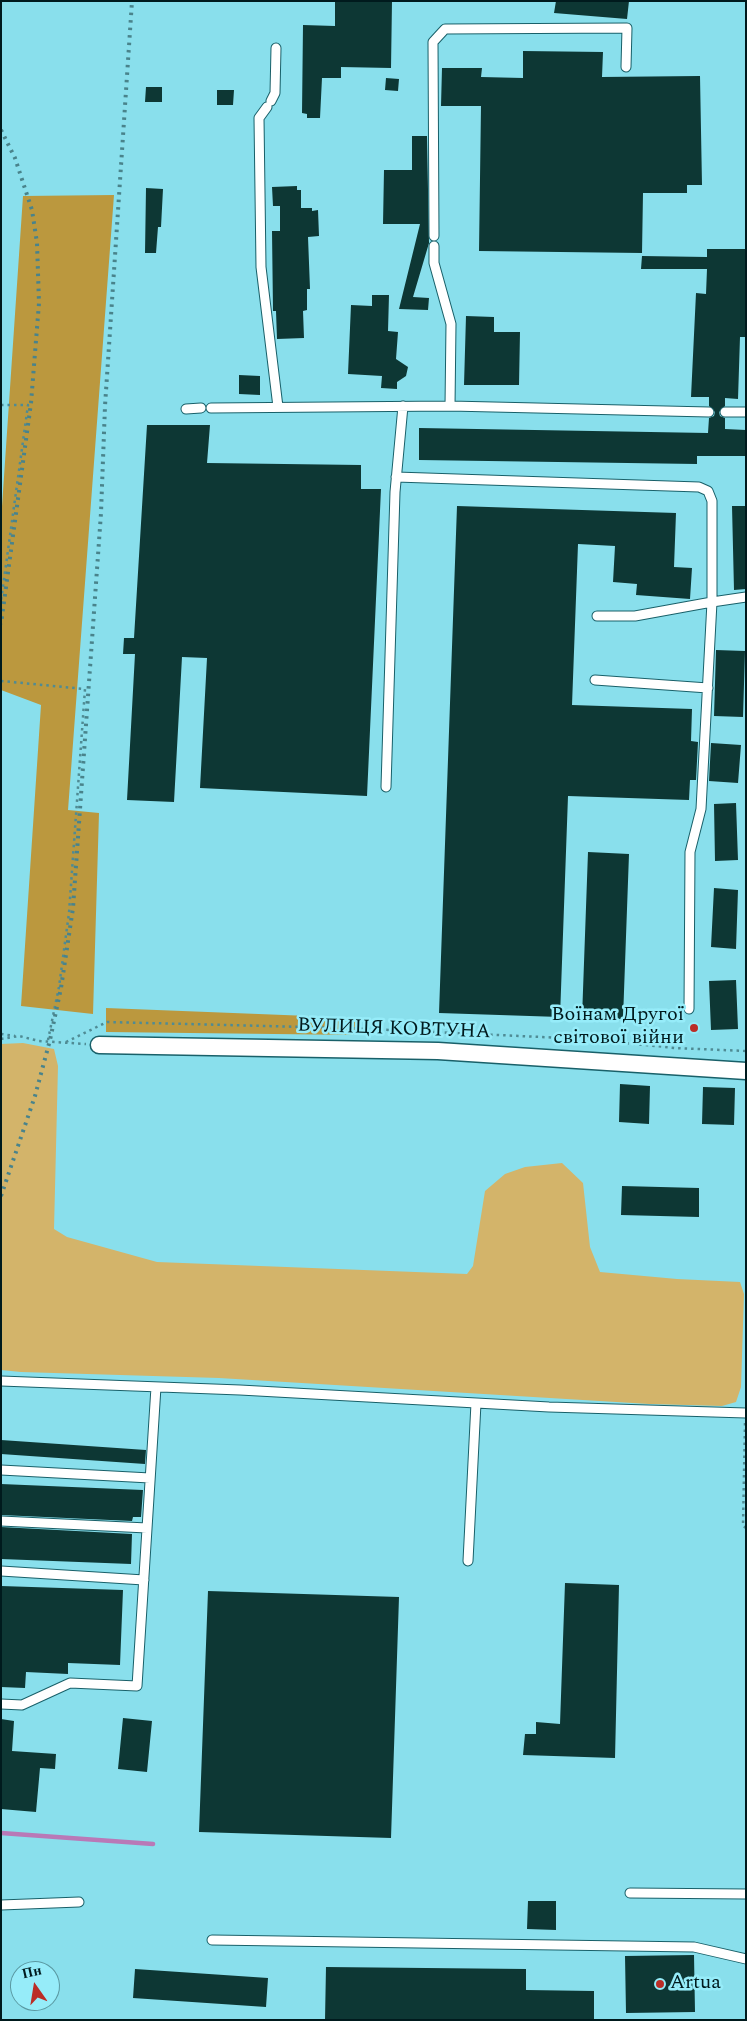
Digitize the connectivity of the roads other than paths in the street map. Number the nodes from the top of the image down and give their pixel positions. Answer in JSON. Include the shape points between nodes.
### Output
{"nodes":[{"id":1,"x":276,"y":48,"type":"dead end"},
{"id":2,"x":626,"y":66,"type":"dead end"},
{"id":3,"x":403,"y":406,"type":"junction"},
{"id":4,"x":450,"y":406,"type":"junction"},
{"id":5,"x":278,"y":407,"type":"junction"},
{"id":6,"x":201,"y":408,"type":"dead end"},
{"id":7,"x":211,"y":408,"type":"dead end"},
{"id":8,"x":186,"y":409,"type":"dead end"},
{"id":9,"x":709,"y":412,"type":"dead end"},
{"id":10,"x":725,"y":412,"type":"dead end"},
{"id":11,"x":746,"y":412,"type":"edge"},
{"id":12,"x":396,"y":478,"type":"junction"},
{"id":13,"x":746,"y":598,"type":"edge"},
{"id":14,"x":712,"y":602,"type":"junction"},
{"id":15,"x":597,"y":616,"type":"dead end"},
{"id":16,"x":594,"y":680,"type":"dead end"},
{"id":17,"x":708,"y":688,"type":"junction"},
{"id":18,"x":386,"y":787,"type":"dead end"},
{"id":19,"x":690,"y":1009,"type":"dead end"},
{"id":20,"x":99,"y":1045,"type":"road end"},
{"id":21,"x":746,"y":1071,"type":"edge"},
{"id":22,"x":1,"y":1381,"type":"edge"},
{"id":23,"x":156,"y":1387,"type":"junction"},
{"id":24,"x":476,"y":1403,"type":"junction"},
{"id":25,"x":746,"y":1413,"type":"edge"},
{"id":26,"x":1,"y":1470,"type":"edge"},
{"id":27,"x":150,"y":1478,"type":"junction"},
{"id":28,"x":1,"y":1521,"type":"edge"},
{"id":29,"x":147,"y":1528,"type":"junction"},
{"id":30,"x":468,"y":1561,"type":"dead end"},
{"id":31,"x":1,"y":1572,"type":"edge"},
{"id":32,"x":144,"y":1580,"type":"junction"},
{"id":33,"x":1,"y":1704,"type":"edge"},
{"id":34,"x":630,"y":1893,"type":"dead end"},
{"id":35,"x":746,"y":1894,"type":"edge"},
{"id":36,"x":79,"y":1902,"type":"dead end"},
{"id":37,"x":1,"y":1905,"type":"edge"},
{"id":38,"x":212,"y":1940,"type":"dead end"},
{"id":39,"x":746,"y":1960,"type":"edge"}],
"edges":[{"from":1,"to":5,"type":"lane","via":[[276,94],[259,118],[261,267]]},
{"from":2,"to":4,"type":"lane","via":[[627,28],[445,29],[433,42],[434,263],[451,324]]},
{"from":3,"to":4,"type":"lane"},
{"from":3,"to":5,"type":"lane"},
{"from":3,"to":12,"type":"lane"},
{"from":4,"to":9,"type":"lane"},
{"from":5,"to":7,"type":"lane"},
{"from":6,"to":8,"type":"lane"},
{"from":10,"to":11,"type":"lane"},
{"from":12,"to":14,"type":"lane","via":[[699,487],[708,491],[712,501]]},
{"from":12,"to":18,"type":"lane"},
{"from":13,"to":14,"type":"lane"},
{"from":14,"to":15,"type":"lane","via":[[635,616]]},
{"from":14,"to":17,"type":"lane"},
{"from":16,"to":17,"type":"lane"},
{"from":17,"to":19,"type":"lane","via":[[701,809],[690,852]]},
{"from":20,"to":21,"type":"street","name":"ВУЛИЦЯ КОВТУНА","via":[[438,1051]]},
{"from":22,"to":23,"type":"lane"},
{"from":23,"to":24,"type":"lane"},
{"from":23,"to":27,"type":"lane"},
{"from":24,"to":25,"type":"lane"},
{"from":24,"to":30,"type":"lane"},
{"from":26,"to":27,"type":"lane"},
{"from":27,"to":29,"type":"lane"},
{"from":28,"to":29,"type":"lane"},
{"from":29,"to":32,"type":"lane"},
{"from":31,"to":32,"type":"lane"},
{"from":32,"to":33,"type":"lane","via":[[137,1686],[70,1683],[22,1704]]},
{"from":34,"to":35,"type":"lane"},
{"from":36,"to":37,"type":"lane"},
{"from":38,"to":39,"type":"lane","via":[[694,1947]]}]}
